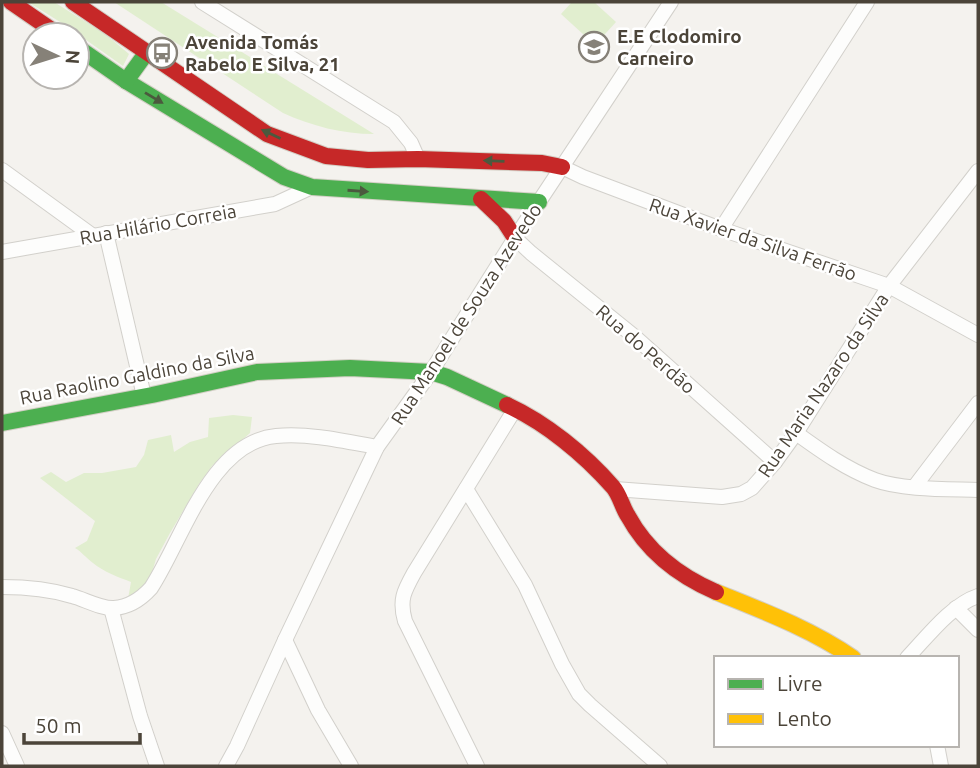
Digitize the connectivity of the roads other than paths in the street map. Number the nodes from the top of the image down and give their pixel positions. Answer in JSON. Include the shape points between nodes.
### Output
{"nodes":[{"id":1,"x":10,"y":2,"type":"edge"},
{"id":2,"x":73,"y":2,"type":"edge"},
{"id":3,"x":202,"y":2,"type":"edge"},
{"id":4,"x":671,"y":2,"type":"edge"},
{"id":5,"x":867,"y":2,"type":"edge"},
{"id":6,"x":38,"y":21,"type":"edge"},
{"id":7,"x":147,"y":52,"type":"junction"},
{"id":8,"x":91,"y":57,"type":"edge"},
{"id":9,"x":126,"y":81,"type":"junction"},
{"id":10,"x":418,"y":159,"type":"junction"},
{"id":11,"x":562,"y":167,"type":"junction"},
{"id":12,"x":2,"y":170,"type":"edge"},
{"id":13,"x":978,"y":171,"type":"edge"},
{"id":14,"x":312,"y":187,"type":"junction"},
{"id":15,"x":481,"y":200,"type":"junction"},
{"id":16,"x":539,"y":202,"type":"junction"},
{"id":17,"x":721,"y":229,"type":"junction"},
{"id":18,"x":100,"y":234,"type":"junction"},
{"id":19,"x":515,"y":238,"type":"junction"},
{"id":20,"x":2,"y":251,"type":"edge"},
{"id":21,"x":890,"y":286,"type":"junction"},
{"id":22,"x":978,"y":335,"type":"edge"},
{"id":23,"x":431,"y":372,"type":"junction"},
{"id":24,"x":144,"y":396,"type":"junction"},
{"id":25,"x":978,"y":403,"type":"edge"},
{"id":26,"x":515,"y":409,"type":"junction"},
{"id":27,"x":2,"y":423,"type":"edge"},
{"id":28,"x":796,"y":433,"type":"junction"},
{"id":29,"x":377,"y":447,"type":"junction"},
{"id":30,"x":775,"y":462,"type":"junction"},
{"id":31,"x":915,"y":486,"type":"junction"},
{"id":32,"x":466,"y":489,"type":"junction"},
{"id":33,"x":615,"y":489,"type":"junction"},
{"id":34,"x":978,"y":490,"type":"edge"},
{"id":35,"x":2,"y":586,"type":"edge"},
{"id":36,"x":978,"y":597,"type":"edge"},
{"id":37,"x":111,"y":608,"type":"junction"},
{"id":38,"x":956,"y":608,"type":"junction"},
{"id":39,"x":978,"y":630,"type":"edge"},
{"id":40,"x":285,"y":640,"type":"junction"},
{"id":41,"x":850,"y":656,"type":"edge"},
{"id":42,"x":909,"y":656,"type":"edge"},
{"id":43,"x":2,"y":733,"type":"edge"},
{"id":44,"x":937,"y":747,"type":"edge"},
{"id":45,"x":17,"y":766,"type":"edge"},
{"id":46,"x":157,"y":766,"type":"edge"},
{"id":47,"x":226,"y":766,"type":"edge"},
{"id":48,"x":351,"y":766,"type":"edge"},
{"id":49,"x":477,"y":766,"type":"edge"},
{"id":50,"x":660,"y":766,"type":"edge"},
{"id":51,"x":941,"y":766,"type":"edge"}],
"edges":[{"from":1,"to":6,"type":"street"},
{"from":2,"to":7,"type":"street"},
{"from":3,"to":10,"type":"street","via":[[394,122]]},
{"from":4,"to":11,"type":"street","name":"Rua Manoel de Souza Azevedo"},
{"from":5,"to":17,"type":"street"},
{"from":7,"to":9,"type":"street"},
{"from":10,"to":7,"type":"street","one_way":true,"via":[[326,156],[267,134]]},
{"from":8,"to":9,"type":"street"},
{"from":9,"to":14,"type":"street","one_way":true,"via":[[284,177]]},
{"from":11,"to":10,"type":"street","one_way":true},
{"from":11,"to":16,"type":"street","name":"Rua Manoel de Souza Azevedo"},
{"from":11,"to":17,"type":"street","name":"Rua Xavier da Silva Ferrão"},
{"from":12,"to":18,"type":"street"},
{"from":13,"to":21,"type":"street","name":"Rua Maria Nazaro da Silva"},
{"from":14,"to":15,"type":"street","one_way":true},
{"from":14,"to":18,"type":"street","name":"Rua Hilário Correia","via":[[275,204]]},
{"from":15,"to":16,"type":"street"},
{"from":15,"to":19,"type":"street","via":[[501,216]]},
{"from":16,"to":19,"type":"street","name":"Rua Manoel de Souza Azevedo"},
{"from":17,"to":21,"type":"street","name":"Rua Xavier da Silva Ferrão"},
{"from":18,"to":20,"type":"street","name":"Rua Hilário Correia"},
{"from":18,"to":24,"type":"street"},
{"from":19,"to":23,"type":"street","name":"Rua Manoel de Souza Azevedo"},
{"from":19,"to":30,"type":"street","name":"Rua do Perdão"},
{"from":21,"to":22,"type":"street","name":"Rua Xavier da Silva Ferrão"},
{"from":21,"to":28,"type":"street","name":"Rua Maria Nazaro da Silva"},
{"from":23,"to":24,"type":"street","name":"Rua Raolino Galdino da Silva","via":[[350,368],[257,372]]},
{"from":23,"to":26,"type":"street","name":"Rua Raolino Galdino da Silva"},
{"from":23,"to":29,"type":"street","name":"Rua Manoel de Souza Azevedo"},
{"from":24,"to":27,"type":"street","name":"Rua Raolino Galdino da Silva"},
{"from":25,"to":31,"type":"street"},
{"from":26,"to":32,"type":"street"},
{"from":26,"to":33,"type":"street","name":"Rua Raolino Galdino da Silva","via":[[550,429]]},
{"from":28,"to":30,"type":"street","name":"Rua Maria Nazaro da Silva"},
{"from":28,"to":31,"type":"street","via":[[830,457],[878,481]]},
{"from":29,"to":37,"type":"street","via":[[291,436],[273,436],[246,445],[204,490],[151,588],[135,602]]},
{"from":29,"to":40,"type":"street","name":"Rua Manoel de Souza Azevedo"},
{"from":30,"to":33,"type":"street","name":"Rua Maria Nazaro da Silva","via":[[752,488],[730,496]]},
{"from":31,"to":34,"type":"street"},
{"from":32,"to":49,"type":"street","via":[[414,573],[401,606],[404,621]]},
{"from":32,"to":50,"type":"street","via":[[525,585],[579,694]]},
{"from":33,"to":41,"type":"street","name":"Rua Raolino Galdino da Silva","via":[[641,537],[664,561],[710,589]]},
{"from":35,"to":37,"type":"street","via":[[38,588]]},
{"from":36,"to":38,"type":"street"},
{"from":37,"to":46,"type":"street"},
{"from":38,"to":39,"type":"street"},
{"from":38,"to":42,"type":"street"},
{"from":40,"to":47,"type":"street","name":"Rua Manoel de Souza Azevedo"},
{"from":40,"to":48,"type":"street"},
{"from":43,"to":45,"type":"street"},
{"from":44,"to":51,"type":"street"}]}
